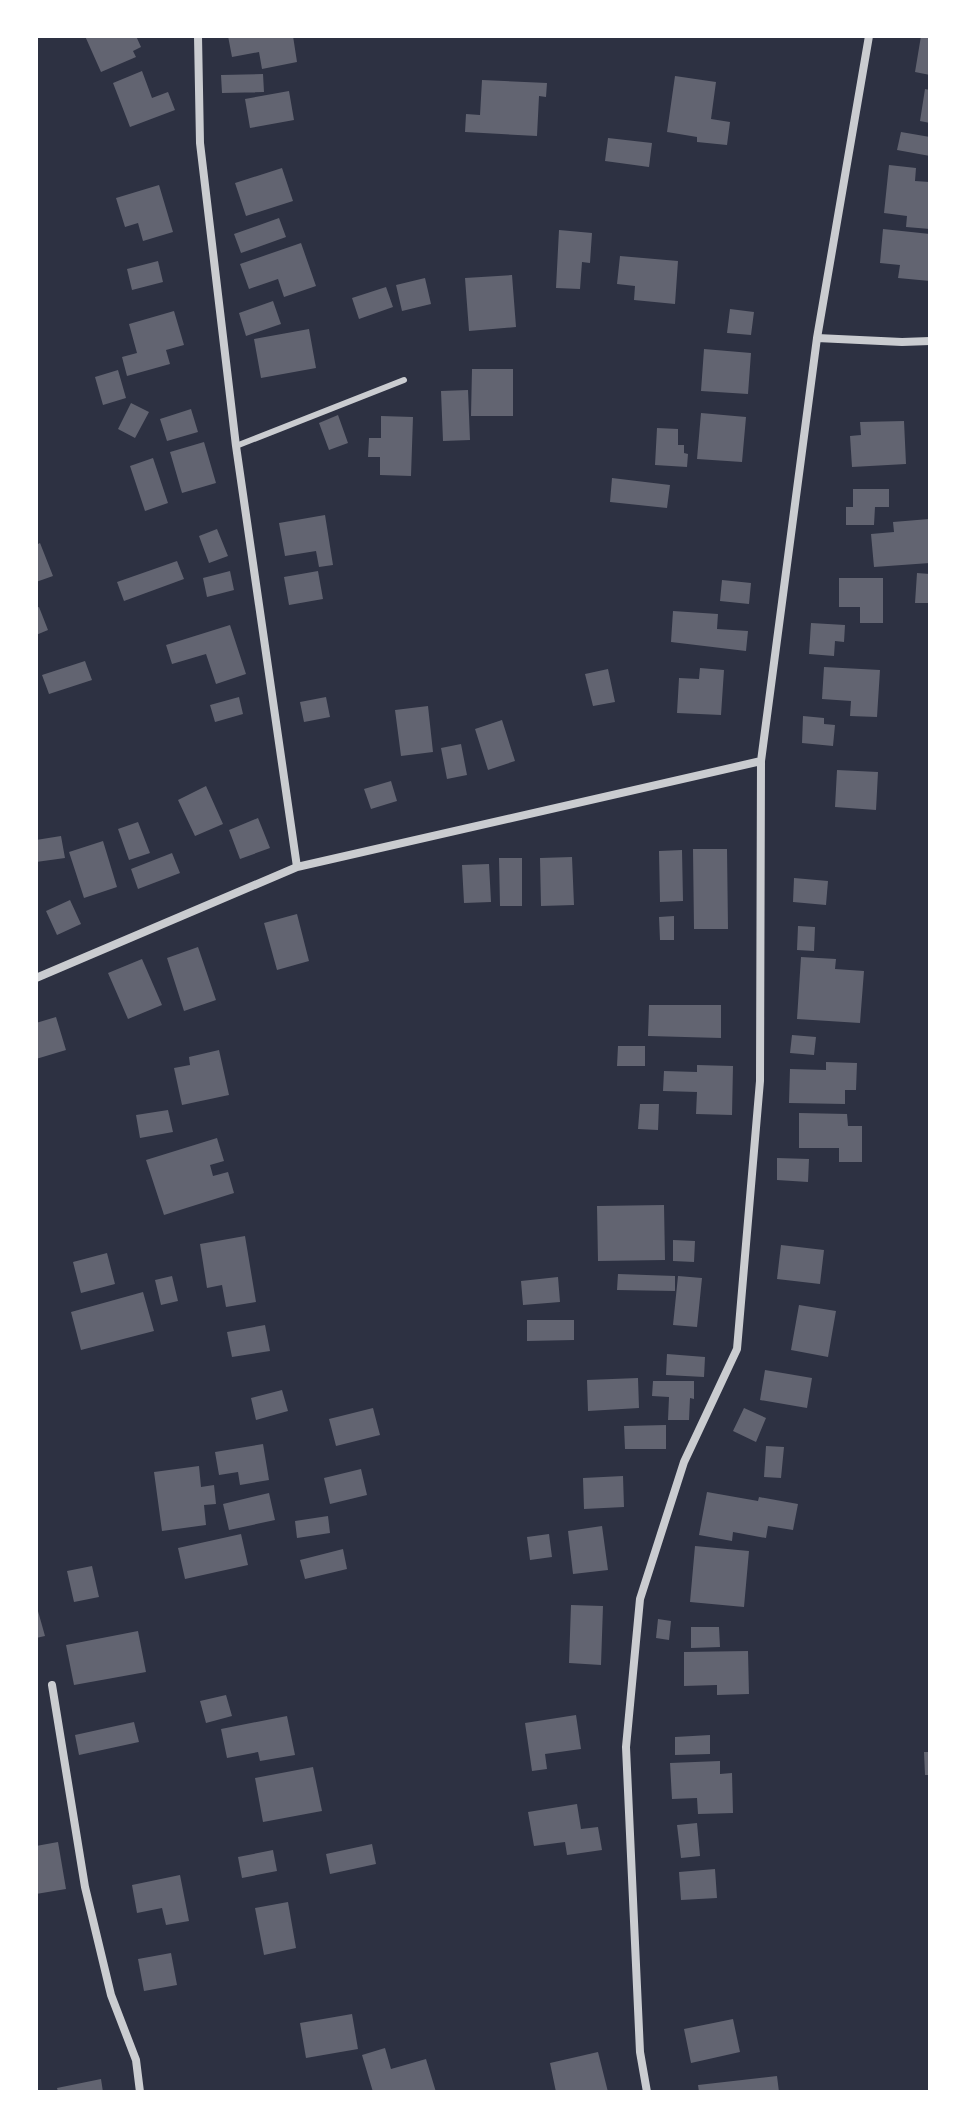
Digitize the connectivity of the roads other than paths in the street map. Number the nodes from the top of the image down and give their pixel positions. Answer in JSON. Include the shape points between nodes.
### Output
{"nodes":[{"id":1,"x":198,"y":36,"type":"edge"},
{"id":2,"x":869,"y":36,"type":"edge"},
{"id":3,"x":817,"y":338,"type":"junction"},
{"id":4,"x":930,"y":341,"type":"edge"},
{"id":5,"x":404,"y":380,"type":"dead end"},
{"id":6,"x":236,"y":446,"type":"junction"},
{"id":7,"x":761,"y":761,"type":"junction"},
{"id":8,"x":297,"y":867,"type":"junction"},
{"id":9,"x":36,"y":978,"type":"edge"},
{"id":10,"x":52,"y":1685,"type":"dead end"},
{"id":11,"x":140,"y":2092,"type":"edge"},
{"id":12,"x":647,"y":2092,"type":"edge"}],
"edges":[{"from":1,"to":6,"type":"street","via":[[200,143]]},
{"from":2,"to":3,"type":"street"},
{"from":3,"to":4,"type":"street"},
{"from":3,"to":7,"type":"street"},
{"from":5,"to":6,"type":"lane"},
{"from":6,"to":8,"type":"street"},
{"from":7,"to":8,"type":"street"},
{"from":7,"to":12,"type":"street","via":[[760,1081],[737,1349],[684,1462],[640,1599],[626,1747],[640,2052]]},
{"from":8,"to":9,"type":"street"},
{"from":10,"to":11,"type":"street","via":[[85,1887],[111,1995],[136,2060]]}]}
